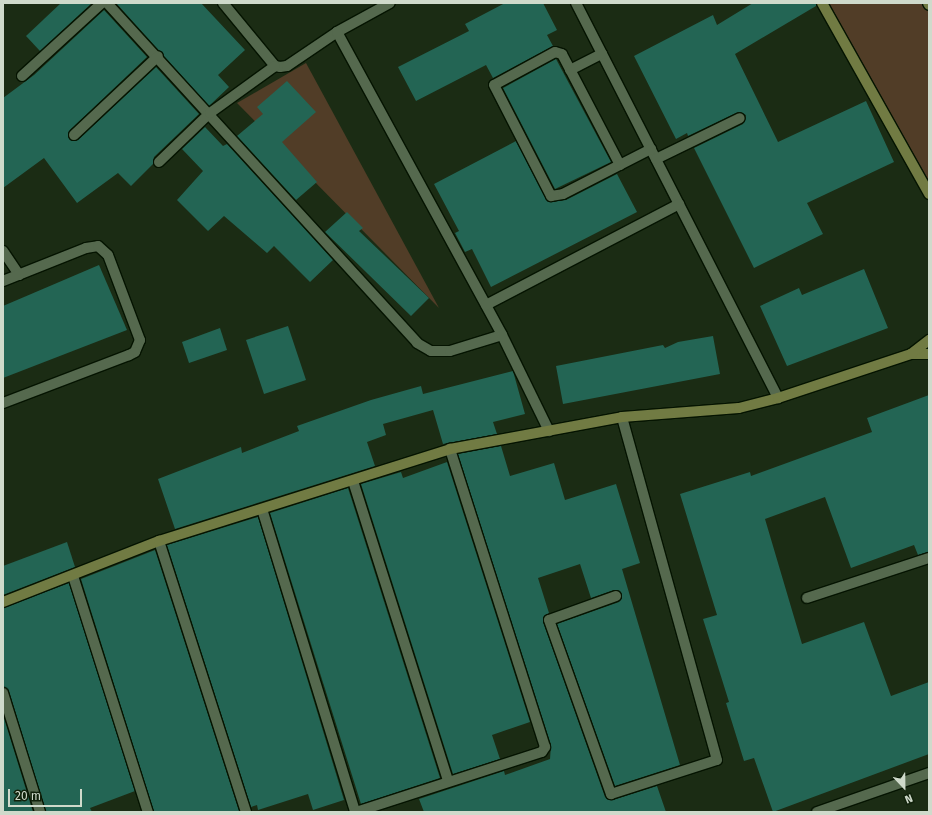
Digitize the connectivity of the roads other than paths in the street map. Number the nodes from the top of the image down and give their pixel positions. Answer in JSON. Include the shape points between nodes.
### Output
{"nodes":[{"id":1,"x":102,"y":3,"type":"edge"},
{"id":2,"x":106,"y":3,"type":"edge"},
{"id":3,"x":223,"y":3,"type":"edge"},
{"id":4,"x":390,"y":3,"type":"edge"},
{"id":5,"x":576,"y":3,"type":"edge"},
{"id":6,"x":822,"y":3,"type":"edge"},
{"id":7,"x":337,"y":32,"type":"junction"},
{"id":8,"x":602,"y":54,"type":"junction"},
{"id":9,"x":158,"y":56,"type":"junction"},
{"id":10,"x":275,"y":66,"type":"junction"},
{"id":11,"x":570,"y":70,"type":"junction"},
{"id":12,"x":22,"y":76,"type":"dead end"},
{"id":13,"x":210,"y":113,"type":"junction"},
{"id":14,"x":740,"y":118,"type":"dead end"},
{"id":15,"x":74,"y":135,"type":"dead end"},
{"id":16,"x":650,"y":149,"type":"junction"},
{"id":17,"x":656,"y":159,"type":"junction"},
{"id":18,"x":160,"y":162,"type":"dead end"},
{"id":19,"x":620,"y":165,"type":"junction"},
{"id":20,"x":929,"y":194,"type":"edge"},
{"id":21,"x":679,"y":204,"type":"junction"},
{"id":22,"x":3,"y":251,"type":"edge"},
{"id":23,"x":19,"y":275,"type":"junction"},
{"id":24,"x":3,"y":280,"type":"edge"},
{"id":25,"x":486,"y":305,"type":"junction"},
{"id":26,"x":502,"y":335,"type":"junction"},
{"id":27,"x":929,"y":340,"type":"edge"},
{"id":28,"x":910,"y":354,"type":"junction"},
{"id":29,"x":929,"y":354,"type":"edge"},
{"id":30,"x":778,"y":398,"type":"junction"},
{"id":31,"x":3,"y":402,"type":"edge"},
{"id":32,"x":622,"y":417,"type":"junction"},
{"id":33,"x":549,"y":432,"type":"junction"},
{"id":34,"x":450,"y":449,"type":"junction"},
{"id":35,"x":353,"y":481,"type":"junction"},
{"id":36,"x":262,"y":509,"type":"junction"},
{"id":37,"x":158,"y":542,"type":"junction"},
{"id":38,"x":929,"y":558,"type":"edge"},
{"id":39,"x":73,"y":576,"type":"junction"},
{"id":40,"x":616,"y":596,"type":"dead end"},
{"id":41,"x":808,"y":598,"type":"dead end"},
{"id":42,"x":3,"y":602,"type":"edge"},
{"id":43,"x":3,"y":693,"type":"edge"},
{"id":44,"x":929,"y":773,"type":"edge"},
{"id":45,"x":448,"y":781,"type":"junction"},
{"id":46,"x":40,"y":812,"type":"edge"},
{"id":47,"x":148,"y":812,"type":"edge"},
{"id":48,"x":246,"y":812,"type":"edge"},
{"id":49,"x":356,"y":812,"type":"edge"},
{"id":50,"x":817,"y":812,"type":"edge"}],
"edges":[{"from":1,"to":12,"type":"street"},
{"from":2,"to":9,"type":"street"},
{"from":3,"to":10,"type":"street"},
{"from":4,"to":7,"type":"street"},
{"from":5,"to":8,"type":"street"},
{"from":6,"to":20,"type":"street"},
{"from":7,"to":10,"type":"street","via":[[287,66]]},
{"from":7,"to":25,"type":"street"},
{"from":8,"to":11,"type":"street"},
{"from":8,"to":16,"type":"street"},
{"from":9,"to":13,"type":"street"},
{"from":9,"to":15,"type":"street"},
{"from":10,"to":13,"type":"street"},
{"from":11,"to":19,"type":"street"},
{"from":11,"to":19,"type":"street","via":[[558,52],[494,86],[551,196],[564,194]]},
{"from":13,"to":18,"type":"street"},
{"from":13,"to":26,"type":"street","via":[[417,343],[431,351],[450,351]]},
{"from":14,"to":17,"type":"street"},
{"from":16,"to":17,"type":"street"},
{"from":16,"to":19,"type":"street"},
{"from":17,"to":21,"type":"street"},
{"from":21,"to":25,"type":"street"},
{"from":21,"to":30,"type":"street"},
{"from":22,"to":23,"type":"street"},
{"from":23,"to":24,"type":"street"},
{"from":23,"to":31,"type":"street","via":[[86,248],[103,248],[140,340],[135,352],[129,356]]},
{"from":25,"to":26,"type":"street"},
{"from":26,"to":33,"type":"street"},
{"from":27,"to":28,"type":"street"},
{"from":28,"to":29,"type":"street"},
{"from":28,"to":30,"type":"street"},
{"from":30,"to":32,"type":"street","via":[[739,408]]},
{"from":32,"to":33,"type":"street"},
{"from":32,"to":40,"type":"street","via":[[716,760],[611,794],[549,620]]},
{"from":33,"to":34,"type":"street"},
{"from":34,"to":35,"type":"street"},
{"from":34,"to":45,"type":"street","via":[[546,742],[542,752]]},
{"from":35,"to":36,"type":"street"},
{"from":35,"to":45,"type":"street"},
{"from":36,"to":37,"type":"street"},
{"from":36,"to":49,"type":"street"},
{"from":37,"to":39,"type":"street"},
{"from":37,"to":48,"type":"street"},
{"from":38,"to":41,"type":"street"},
{"from":39,"to":42,"type":"street"},
{"from":39,"to":47,"type":"street"},
{"from":43,"to":46,"type":"street"},
{"from":44,"to":50,"type":"street"},
{"from":45,"to":49,"type":"street"}]}
